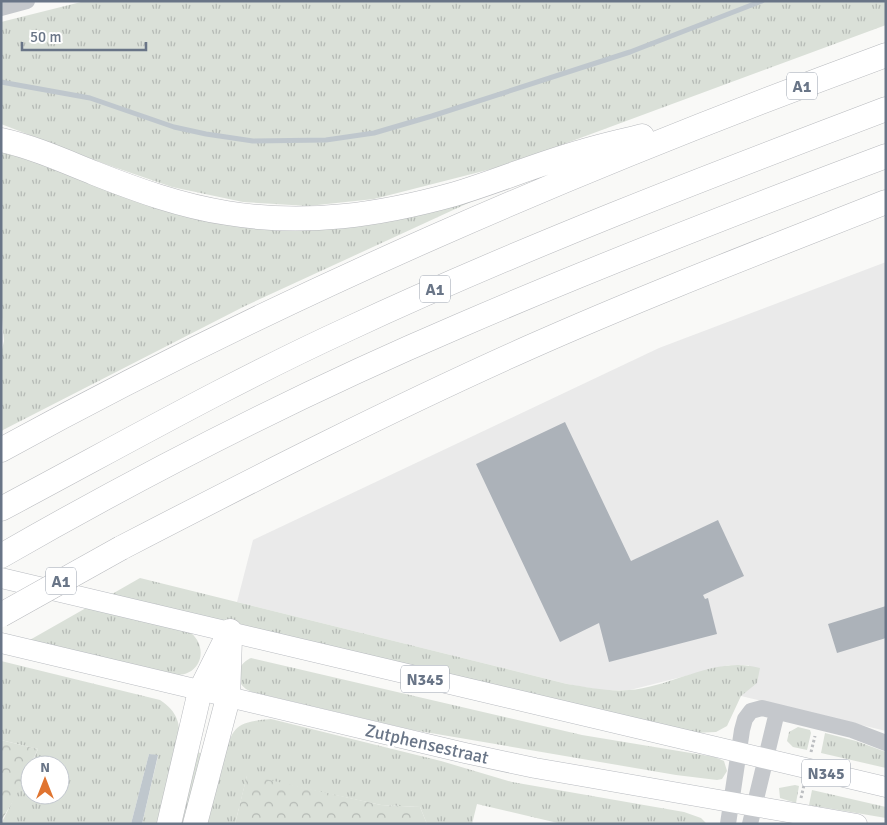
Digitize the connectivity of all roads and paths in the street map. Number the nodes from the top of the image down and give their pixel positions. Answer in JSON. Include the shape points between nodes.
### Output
{"nodes":[{"id":1,"x":27,"y":1,"type":"edge"},
{"id":2,"x":1,"y":8,"type":"edge"},
{"id":3,"x":886,"y":56,"type":"edge"},
{"id":4,"x":886,"y":108,"type":"edge"},
{"id":5,"x":720,"y":118,"type":"junction"},
{"id":6,"x":1,"y":140,"type":"edge"},
{"id":7,"x":886,"y":156,"type":"edge"},
{"id":8,"x":886,"y":202,"type":"edge"},
{"id":9,"x":1,"y":450,"type":"edge"},
{"id":10,"x":1,"y":510,"type":"edge"},
{"id":11,"x":1,"y":556,"type":"edge"},
{"id":12,"x":1,"y":578,"type":"edge"},
{"id":13,"x":1,"y":615,"type":"edge"},
{"id":14,"x":230,"y":631,"type":"junction"},
{"id":15,"x":1,"y":643,"type":"edge"},
{"id":16,"x":200,"y":691,"type":"junction"},
{"id":17,"x":228,"y":698,"type":"junction"},
{"id":18,"x":770,"y":710,"type":"junction"},
{"id":19,"x":886,"y":743,"type":"edge"},
{"id":20,"x":739,"y":753,"type":"junction"},
{"id":21,"x":767,"y":760,"type":"junction"},
{"id":22,"x":886,"y":787,"type":"edge"},
{"id":23,"x":732,"y":801,"type":"junction"},
{"id":24,"x":752,"y":814,"type":"edge"},
{"id":25,"x":169,"y":824,"type":"edge"},
{"id":26,"x":195,"y":824,"type":"edge"},
{"id":27,"x":728,"y":824,"type":"edge"},
{"id":28,"x":856,"y":824,"type":"edge"}],
"edges":[{"from":1,"to":2,"type":"street"},
{"from":3,"to":5,"type":"highway","number":"A1"},
{"from":4,"to":10,"type":"highway","number":"A1","via":[[610,214],[472,272],[268,367]]},
{"from":5,"to":6,"type":"highway","number":"A1","via":[[583,151],[407,207],[319,219],[262,218],[195,206],[141,191]]},
{"from":5,"to":9,"type":"highway","number":"A1","via":[[409,247],[137,377]]},
{"from":7,"to":11,"type":"highway","number":"A1","via":[[642,250],[458,326],[228,435]]},
{"from":8,"to":13,"type":"highway","number":"A1","bridge":true,"via":[[530,347],[374,419],[121,548]]},
{"from":12,"to":14,"type":"main road","number":"N345"},
{"from":14,"to":16,"type":"highway"},
{"from":14,"to":17,"type":"highway"},
{"from":14,"to":20,"type":"main road","number":"N345"},
{"from":15,"to":16,"type":"main road","name":"Zutphensestraat"},
{"from":16,"to":17,"type":"main road","name":"Zutphensestraat"},
{"from":16,"to":25,"type":"highway"},
{"from":17,"to":23,"type":"main road","name":"Zutphensestraat","via":[[535,768]]},
{"from":17,"to":26,"type":"highway"},
{"from":18,"to":19,"type":"street","via":[[852,730]]},
{"from":18,"to":20,"type":"street","via":[[751,711],[745,718]]},
{"from":18,"to":21,"type":"street"},
{"from":20,"to":21,"type":"main road","number":"N345"},
{"from":20,"to":23,"type":"street"},
{"from":21,"to":22,"type":"main road","number":"N345"},
{"from":21,"to":24,"type":"street"},
{"from":23,"to":24,"type":"main road","name":"Zutphensestraat"},
{"from":23,"to":27,"type":"street"},
{"from":24,"to":28,"type":"main road","name":"Zutphensestraat"}]}
